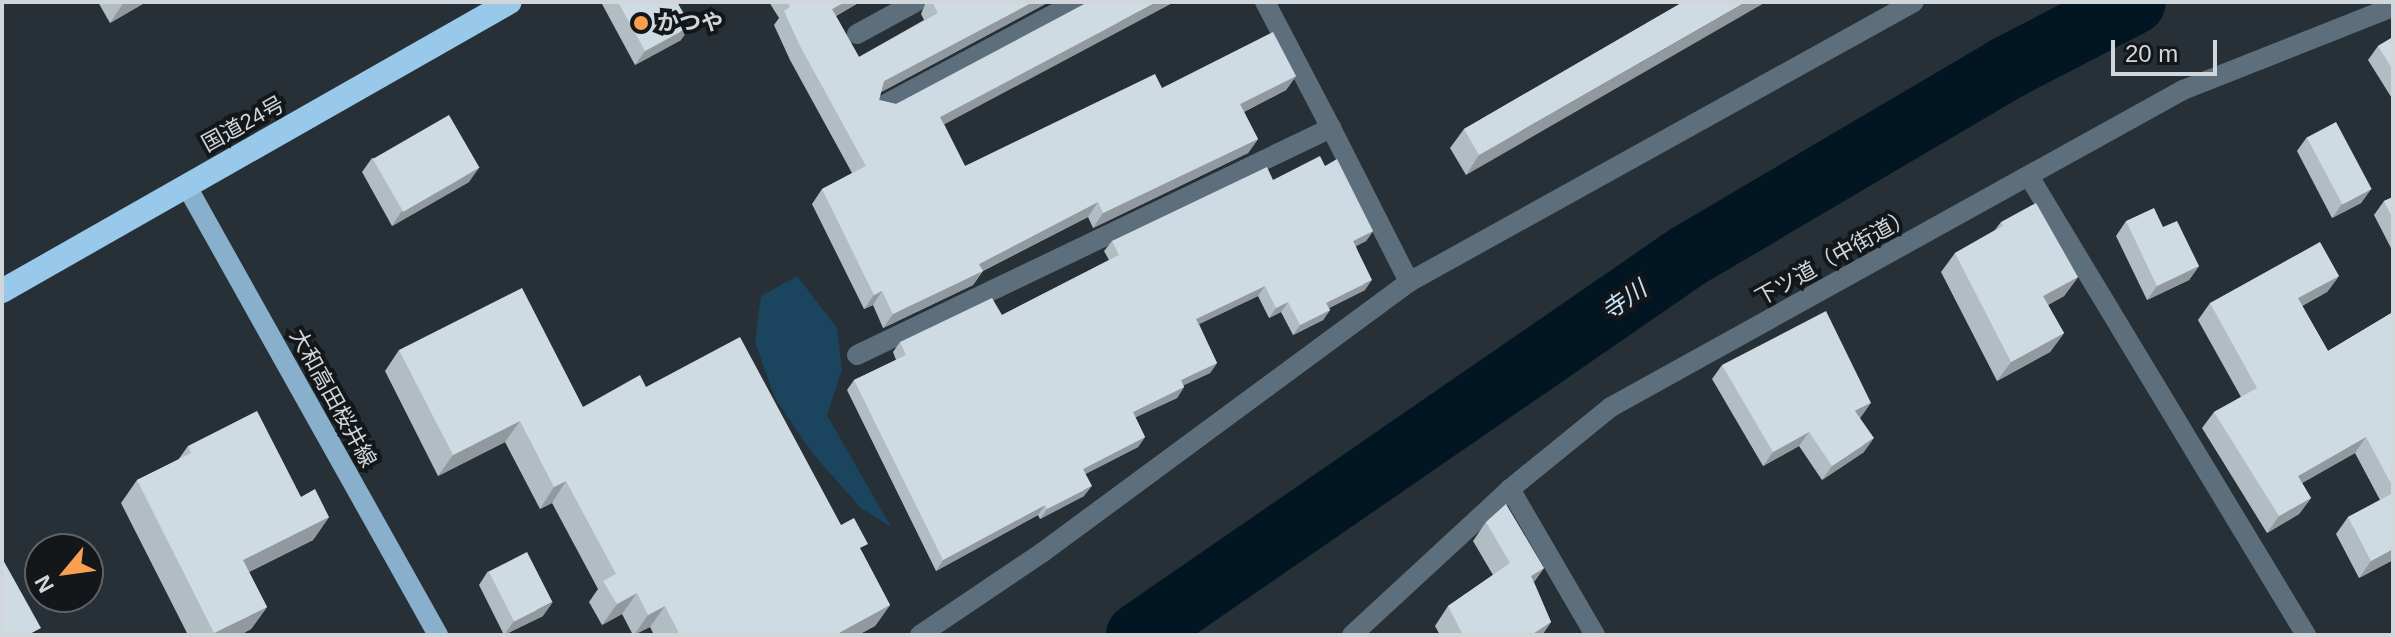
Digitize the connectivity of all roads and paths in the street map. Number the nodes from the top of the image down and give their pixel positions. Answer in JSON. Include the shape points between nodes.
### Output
{"nodes":[{"id":1,"x":510,"y":2,"type":"edge"},
{"id":2,"x":916,"y":2,"type":"edge"},
{"id":3,"x":1077,"y":2,"type":"edge"},
{"id":4,"x":1265,"y":2,"type":"edge"},
{"id":5,"x":1914,"y":2,"type":"edge"},
{"id":6,"x":2393,"y":7,"type":"edge"},
{"id":7,"x":857,"y":34,"type":"dead end"},
{"id":8,"x":880,"y":107,"type":"edge"},
{"id":9,"x":1331,"y":128,"type":"junction"},
{"id":10,"x":2030,"y":178,"type":"junction"},
{"id":11,"x":186,"y":185,"type":"junction"},
{"id":12,"x":1409,"y":282,"type":"junction"},
{"id":13,"x":2,"y":291,"type":"edge"},
{"id":14,"x":857,"y":355,"type":"dead end"},
{"id":15,"x":1510,"y":489,"type":"junction"},
{"id":16,"x":438,"y":635,"type":"edge"},
{"id":17,"x":920,"y":635,"type":"edge"},
{"id":18,"x":1352,"y":635,"type":"edge"},
{"id":19,"x":1595,"y":635,"type":"edge"},
{"id":20,"x":2306,"y":635,"type":"edge"}],
"edges":[{"from":1,"to":11,"type":"highway","name":"国道24号"},
{"from":2,"to":7,"type":"street"},
{"from":3,"to":8,"type":"street"},
{"from":4,"to":9,"type":"street"},
{"from":5,"to":12,"type":"street"},
{"from":6,"to":10,"type":"street","name":"下ツ道（中街道）","via":[[2183,90]]},
{"from":9,"to":12,"type":"street"},
{"from":9,"to":14,"type":"street"},
{"from":10,"to":15,"type":"street","name":"下ツ道（中街道）","via":[[1611,407]]},
{"from":10,"to":20,"type":"street"},
{"from":11,"to":13,"type":"highway","name":"国道24号"},
{"from":11,"to":16,"type":"main road","name":"大和高田桜井線"},
{"from":12,"to":17,"type":"street","via":[[1043,552]]},
{"from":15,"to":18,"type":"street","name":"下ツ道（中街道）"},
{"from":15,"to":19,"type":"street"}]}
